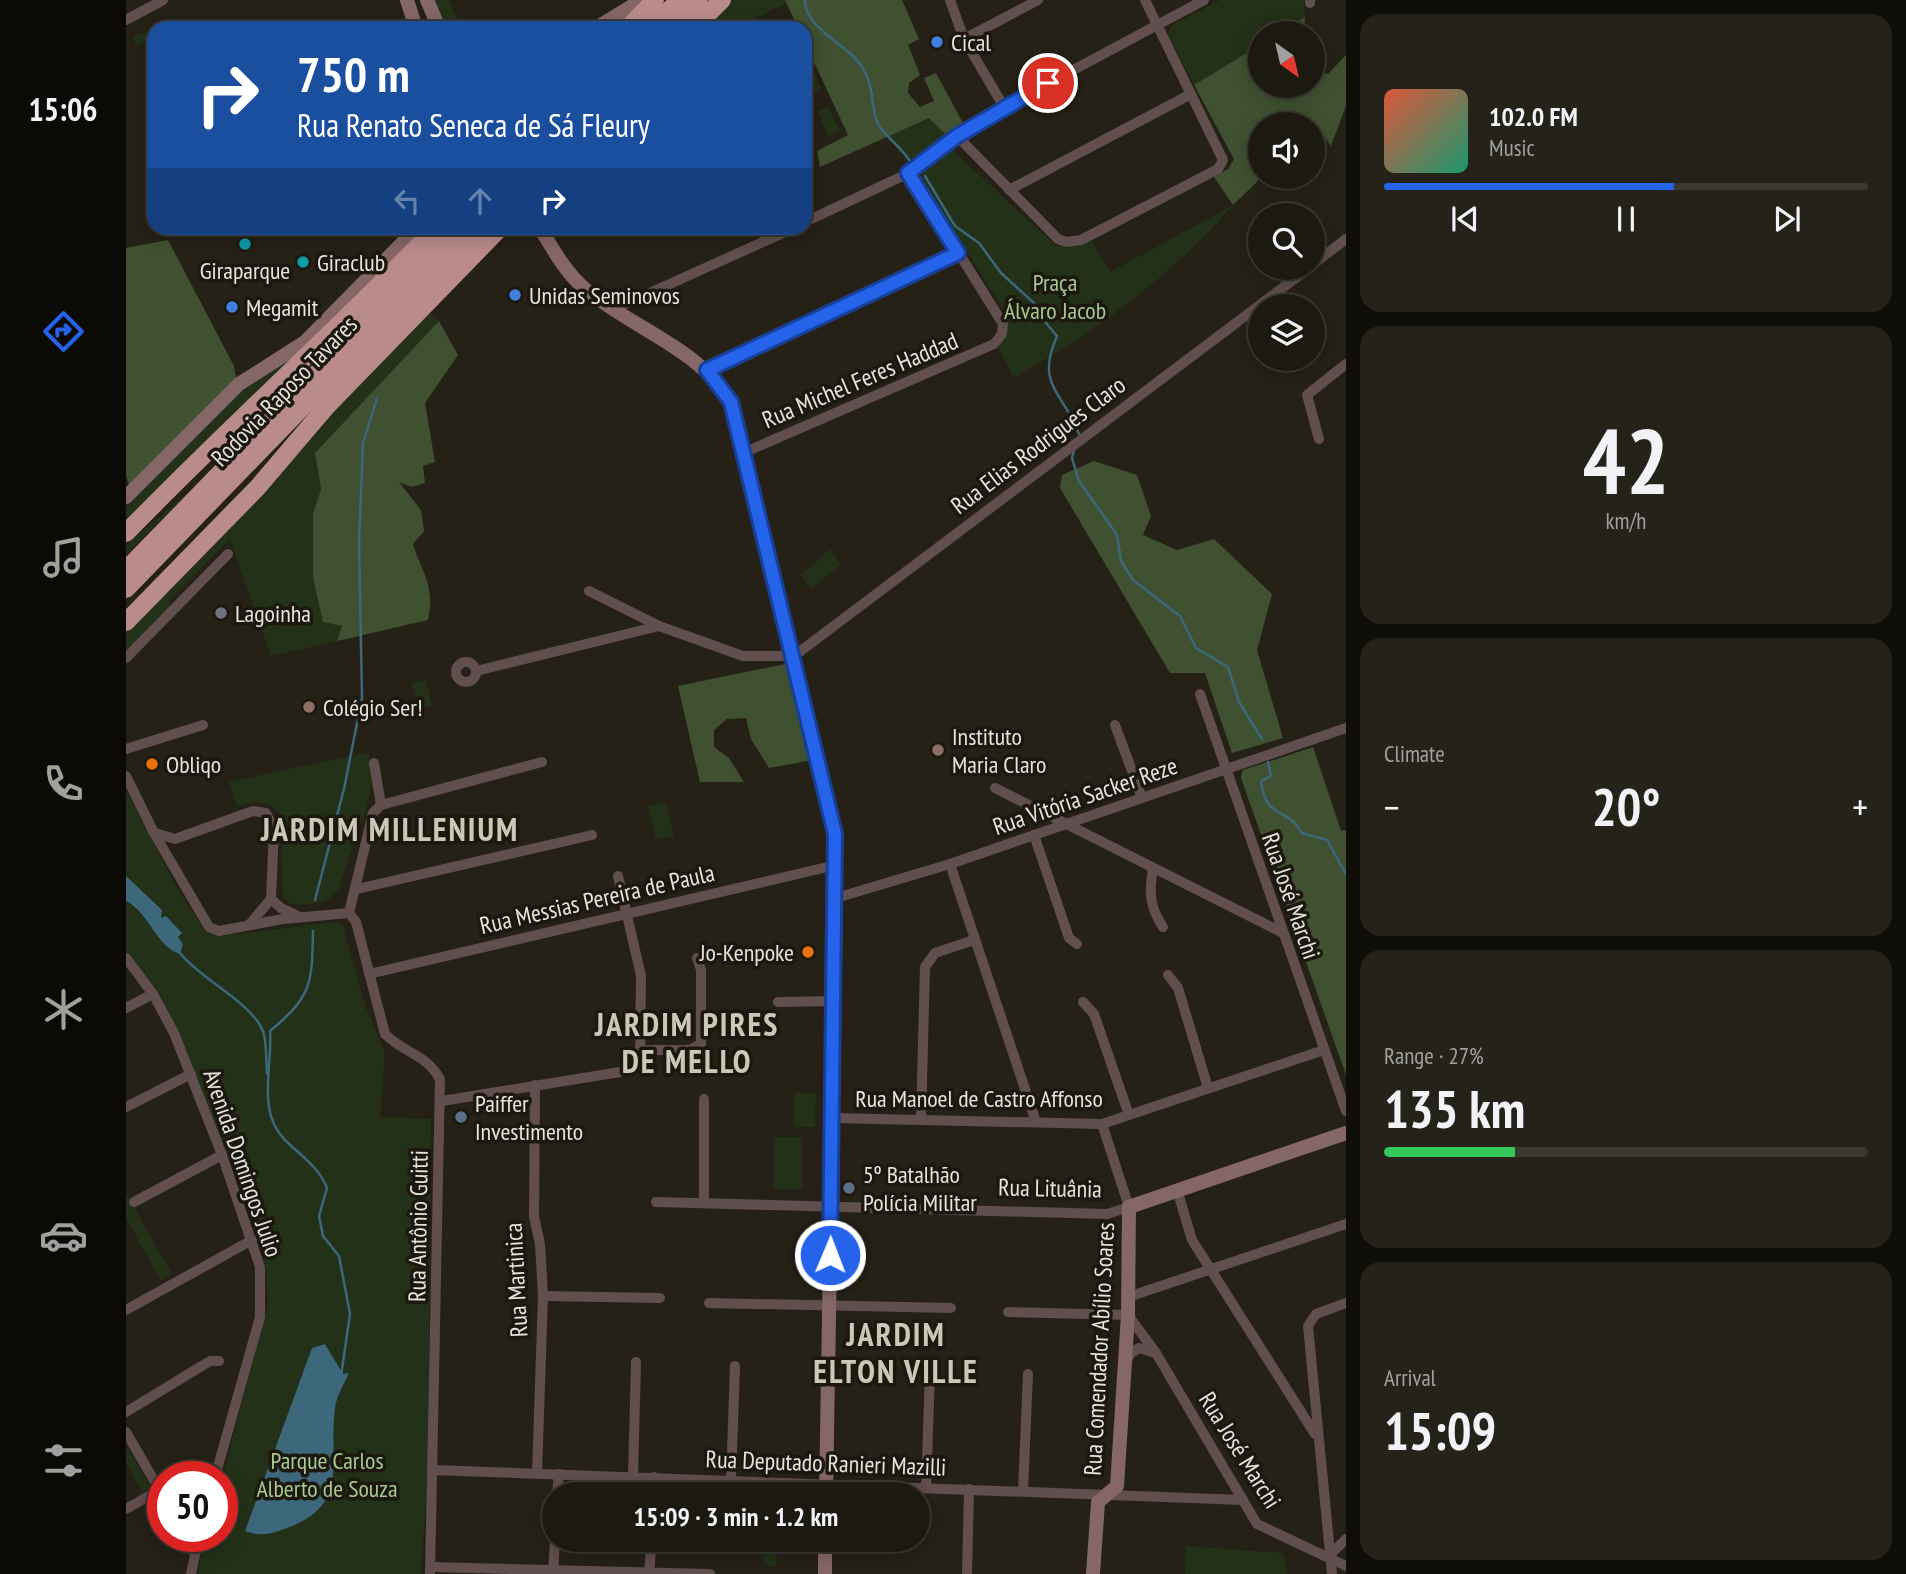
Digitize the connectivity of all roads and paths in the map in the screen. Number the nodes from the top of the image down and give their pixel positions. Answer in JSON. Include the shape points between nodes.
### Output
{"nodes":[{"id":1,"x":163,"y":0,"type":"edge"},
{"id":2,"x":407,"y":0,"type":"edge"},
{"id":3,"x":421,"y":0,"type":"edge"},
{"id":4,"x":427,"y":0,"type":"edge"},
{"id":5,"x":642,"y":0,"type":"edge"},
{"id":6,"x":655,"y":0,"type":"edge"},
{"id":7,"x":678,"y":0,"type":"edge"},
{"id":8,"x":699,"y":0,"type":"edge"},
{"id":9,"x":722,"y":0,"type":"edge"},
{"id":10,"x":950,"y":0,"type":"edge"},
{"id":11,"x":1145,"y":0,"type":"edge"},
{"id":12,"x":1204,"y":0,"type":"edge"},
{"id":13,"x":1033,"y":1,"type":"edge"},
{"id":14,"x":126,"y":20,"type":"edge"},
{"id":15,"x":414,"y":21,"type":"edge"},
{"id":16,"x":427,"y":21,"type":"edge"},
{"id":17,"x":436,"y":21,"type":"edge"},
{"id":18,"x":608,"y":21,"type":"edge"},
{"id":19,"x":635,"y":21,"type":"edge"},
{"id":20,"x":658,"y":21,"type":"edge"},
{"id":21,"x":678,"y":21,"type":"edge"},
{"id":22,"x":701,"y":21,"type":"edge"},
{"id":23,"x":1158,"y":26,"type":"junction"},
{"id":24,"x":964,"y":39,"type":"junction"},
{"id":25,"x":1191,"y":94,"type":"junction"},
{"id":26,"x":1004,"y":107,"type":"junction"},
{"id":27,"x":957,"y":136,"type":"junction"},
{"id":28,"x":908,"y":173,"type":"junction"},
{"id":29,"x":1009,"y":190,"type":"junction"},
{"id":30,"x":812,"y":219,"type":"edge"},
{"id":31,"x":410,"y":235,"type":"edge"},
{"id":32,"x":429,"y":235,"type":"edge"},
{"id":33,"x":451,"y":235,"type":"edge"},
{"id":34,"x":469,"y":235,"type":"edge"},
{"id":35,"x":493,"y":235,"type":"edge"},
{"id":36,"x":545,"y":235,"type":"edge"},
{"id":37,"x":778,"y":235,"type":"edge"},
{"id":38,"x":1346,"y":239,"type":"edge"},
{"id":39,"x":958,"y":253,"type":"junction"},
{"id":40,"x":1325,"y":255,"type":"edge"},
{"id":41,"x":1291,"y":280,"type":"edge"},
{"id":42,"x":632,"y":301,"type":"junction"},
{"id":43,"x":612,"y":310,"type":"junction"},
{"id":44,"x":628,"y":320,"type":"junction"},
{"id":45,"x":346,"y":362,"type":"junction"},
{"id":46,"x":1346,"y":364,"type":"edge"},
{"id":47,"x":707,"y":370,"type":"junction"},
{"id":48,"x":1319,"y":439,"type":"dead end"},
{"id":49,"x":743,"y":453,"type":"junction"},
{"id":50,"x":126,"y":497,"type":"edge"},
{"id":51,"x":126,"y":533,"type":"edge"},
{"id":52,"x":228,"y":554,"type":"dead end"},
{"id":53,"x":126,"y":570,"type":"edge"},
{"id":54,"x":126,"y":589,"type":"edge"},
{"id":55,"x":589,"y":591,"type":"dead end"},
{"id":56,"x":126,"y":613,"type":"edge"},
{"id":57,"x":126,"y":622,"type":"edge"},
{"id":58,"x":659,"y":626,"type":"junction"},
{"id":59,"x":794,"y":656,"type":"junction"},
{"id":60,"x":126,"y":658,"type":"edge"},
{"id":61,"x":476,"y":671,"type":"dead end"},
{"id":62,"x":1200,"y":694,"type":"dead end"},
{"id":63,"x":203,"y":725,"type":"dead end"},
{"id":64,"x":1115,"y":725,"type":"dead end"},
{"id":65,"x":1346,"y":728,"type":"edge"},
{"id":66,"x":126,"y":749,"type":"edge"},
{"id":67,"x":374,"y":762,"type":"dead end"},
{"id":68,"x":542,"y":762,"type":"dead end"},
{"id":69,"x":1226,"y":770,"type":"junction"},
{"id":70,"x":126,"y":776,"type":"edge"},
{"id":71,"x":995,"y":788,"type":"dead end"},
{"id":72,"x":1142,"y":798,"type":"junction"},
{"id":73,"x":381,"y":805,"type":"junction"},
{"id":74,"x":1066,"y":824,"type":"junction"},
{"id":75,"x":154,"y":833,"type":"junction"},
{"id":76,"x":592,"y":835,"type":"dead end"},
{"id":77,"x":1034,"y":835,"type":"junction"},
{"id":78,"x":178,"y":839,"type":"junction"},
{"id":79,"x":169,"y":859,"type":"junction"},
{"id":80,"x":950,"y":864,"type":"junction"},
{"id":81,"x":836,"y":865,"type":"junction"},
{"id":82,"x":1153,"y":868,"type":"junction"},
{"id":83,"x":618,"y":876,"type":"dead end"},
{"id":84,"x":357,"y":889,"type":"junction"},
{"id":85,"x":836,"y":898,"type":"junction"},
{"id":86,"x":271,"y":899,"type":"junction"},
{"id":87,"x":349,"y":913,"type":"junction"},
{"id":88,"x":628,"y":913,"type":"junction"},
{"id":89,"x":302,"y":917,"type":"junction"},
{"id":90,"x":249,"y":925,"type":"junction"},
{"id":91,"x":1163,"y":928,"type":"dead end"},
{"id":92,"x":1281,"y":932,"type":"junction"},
{"id":93,"x":974,"y":940,"type":"junction"},
{"id":94,"x":1077,"y":944,"type":"dead end"},
{"id":95,"x":126,"y":958,"type":"edge"},
{"id":96,"x":697,"y":958,"type":"dead end"},
{"id":97,"x":369,"y":975,"type":"junction"},
{"id":98,"x":1168,"y":975,"type":"dead end"},
{"id":99,"x":153,"y":994,"type":"junction"},
{"id":100,"x":835,"y":1001,"type":"junction"},
{"id":101,"x":778,"y":1002,"type":"dead end"},
{"id":102,"x":1083,"y":1002,"type":"dead end"},
{"id":103,"x":126,"y":1008,"type":"edge"},
{"id":104,"x":642,"y":1050,"type":"junction"},
{"id":105,"x":1324,"y":1050,"type":"junction"},
{"id":106,"x":191,"y":1074,"type":"junction"},
{"id":107,"x":535,"y":1085,"type":"junction"},
{"id":108,"x":1208,"y":1088,"type":"junction"},
{"id":109,"x":704,"y":1098,"type":"dead end"},
{"id":110,"x":442,"y":1101,"type":"junction"},
{"id":111,"x":126,"y":1107,"type":"edge"},
{"id":112,"x":1346,"y":1111,"type":"edge"},
{"id":113,"x":1129,"y":1115,"type":"junction"},
{"id":114,"x":833,"y":1118,"type":"junction"},
{"id":115,"x":921,"y":1119,"type":"junction"},
{"id":116,"x":1036,"y":1122,"type":"junction"},
{"id":117,"x":1102,"y":1124,"type":"junction"},
{"id":118,"x":1346,"y":1133,"type":"edge"},
{"id":119,"x":222,"y":1155,"type":"junction"},
{"id":120,"x":1178,"y":1193,"type":"junction"},
{"id":121,"x":134,"y":1202,"type":"dead end"},
{"id":122,"x":656,"y":1202,"type":"dead end"},
{"id":123,"x":704,"y":1203,"type":"junction"},
{"id":124,"x":831,"y":1207,"type":"junction"},
{"id":125,"x":1129,"y":1207,"type":"junction"},
{"id":126,"x":1346,"y":1224,"type":"edge"},
{"id":127,"x":252,"y":1240,"type":"junction"},
{"id":128,"x":1211,"y":1270,"type":"junction"},
{"id":129,"x":543,"y":1296,"type":"junction"},
{"id":130,"x":1128,"y":1297,"type":"junction"},
{"id":131,"x":660,"y":1298,"type":"dead end"},
{"id":132,"x":709,"y":1303,"type":"dead end"},
{"id":133,"x":829,"y":1303,"type":"junction"},
{"id":134,"x":1346,"y":1303,"type":"edge"},
{"id":135,"x":951,"y":1308,"type":"dead end"},
{"id":136,"x":126,"y":1310,"type":"edge"},
{"id":137,"x":1008,"y":1312,"type":"dead end"},
{"id":138,"x":1128,"y":1315,"type":"junction"},
{"id":139,"x":1156,"y":1353,"type":"junction"},
{"id":140,"x":219,"y":1361,"type":"dead end"},
{"id":141,"x":1125,"y":1361,"type":"junction"},
{"id":142,"x":636,"y":1362,"type":"dead end"},
{"id":143,"x":735,"y":1366,"type":"dead end"},
{"id":144,"x":930,"y":1373,"type":"dead end"},
{"id":145,"x":1028,"y":1374,"type":"dead end"},
{"id":146,"x":1315,"y":1404,"type":"junction"},
{"id":147,"x":1300,"y":1410,"type":"junction"},
{"id":148,"x":126,"y":1412,"type":"edge"},
{"id":149,"x":126,"y":1432,"type":"edge"},
{"id":150,"x":1317,"y":1437,"type":"junction"},
{"id":151,"x":220,"y":1461,"type":"edge"},
{"id":152,"x":147,"y":1469,"type":"edge"},
{"id":153,"x":435,"y":1470,"type":"junction"},
{"id":154,"x":537,"y":1473,"type":"junction"},
{"id":155,"x":559,"y":1474,"type":"junction"},
{"id":156,"x":633,"y":1477,"type":"junction"},
{"id":157,"x":654,"y":1477,"type":"junction"},
{"id":158,"x":1230,"y":1477,"type":"junction"},
{"id":159,"x":731,"y":1480,"type":"junction"},
{"id":160,"x":558,"y":1482,"type":"edge"},
{"id":161,"x":654,"y":1482,"type":"edge"},
{"id":162,"x":752,"y":1482,"type":"edge"},
{"id":163,"x":826,"y":1482,"type":"edge"},
{"id":164,"x":926,"y":1482,"type":"edge"},
{"id":165,"x":930,"y":1488,"type":"edge"},
{"id":166,"x":970,"y":1489,"type":"junction"},
{"id":167,"x":1023,"y":1492,"type":"junction"},
{"id":168,"x":1107,"y":1494,"type":"junction"},
{"id":169,"x":147,"y":1499,"type":"edge"},
{"id":170,"x":1217,"y":1499,"type":"junction"},
{"id":171,"x":1243,"y":1500,"type":"junction"},
{"id":172,"x":126,"y":1509,"type":"edge"},
{"id":173,"x":1346,"y":1539,"type":"edge"},
{"id":174,"x":196,"y":1552,"type":"edge"},
{"id":175,"x":554,"y":1552,"type":"edge"},
{"id":176,"x":651,"y":1552,"type":"edge"},
{"id":177,"x":825,"y":1552,"type":"edge"},
{"id":178,"x":1330,"y":1557,"type":"junction"},
{"id":179,"x":1346,"y":1566,"type":"edge"},
{"id":180,"x":430,"y":1570,"type":"edge"},
{"id":181,"x":191,"y":1571,"type":"edge"},
{"id":182,"x":553,"y":1572,"type":"edge"},
{"id":183,"x":649,"y":1573,"type":"edge"},
{"id":184,"x":676,"y":1574,"type":"edge"},
{"id":185,"x":710,"y":1574,"type":"edge"},
{"id":186,"x":825,"y":1574,"type":"edge"},
{"id":187,"x":967,"y":1574,"type":"edge"},
{"id":188,"x":1093,"y":1574,"type":"edge"},
{"id":189,"x":1332,"y":1574,"type":"edge"}],
"edges":[{"from":1,"to":14,"type":"street"},
{"from":2,"to":15,"type":"main road"},
{"from":3,"to":16,"type":"main road"},
{"from":4,"to":17,"type":"main road"},
{"from":5,"to":18,"type":"main road"},
{"from":6,"to":19,"type":"highway"},
{"from":7,"to":20,"type":"highway"},
{"from":8,"to":21,"type":"highway"},
{"from":9,"to":22,"type":"highway"},
{"from":10,"to":24,"type":"street"},
{"from":11,"to":23,"type":"street"},
{"from":12,"to":23,"type":"street"},
{"from":13,"to":24,"type":"street"},
{"from":23,"to":25,"type":"street"},
{"from":23,"to":26,"type":"street"},
{"from":24,"to":26,"type":"street"},
{"from":25,"to":29,"type":"street"},
{"from":25,"to":29,"type":"street","via":[[1223,160],[1218,169],[1081,240],[1066,242]]},
{"from":26,"to":27,"type":"street"},
{"from":27,"to":28,"type":"street"},
{"from":27,"to":29,"type":"street"},
{"from":28,"to":30,"type":"street"},
{"from":28,"to":39,"type":"street"},
{"from":31,"to":50,"type":"main road","via":[[305,342],[239,384]]},
{"from":32,"to":51,"type":"highway"},
{"from":33,"to":53,"type":"highway","name":"Rodovia Raposo Tavares"},
{"from":34,"to":45,"type":"highway","name":"Rodovia Raposo Tavares"},
{"from":35,"to":57,"type":"highway"},
{"from":36,"to":43,"type":"main road","via":[[573,278]]},
{"from":37,"to":42,"type":"street"},
{"from":38,"to":40,"type":"street","name":"Rua Elias Rodrigues Claro"},
{"from":39,"to":47,"type":"street"},
{"from":39,"to":49,"type":"street","name":"Rua Michel Feres Haddad","via":[[1003,324],[994,344]]},
{"from":41,"to":59,"type":"street","name":"Rua Elias Rodrigues Claro"},
{"from":42,"to":43,"type":"street"},
{"from":42,"to":44,"type":"street"},
{"from":43,"to":44,"type":"main road"},
{"from":44,"to":47,"type":"main road"},
{"from":45,"to":54,"type":"highway","name":"Rodovia Raposo Tavares"},
{"from":45,"to":56,"type":"highway"},
{"from":46,"to":48,"type":"street","via":[[1307,395]]},
{"from":47,"to":49,"type":"main road","via":[[731,402]]},
{"from":49,"to":59,"type":"main road"},
{"from":52,"to":60,"type":"street"},
{"from":55,"to":58,"type":"street"},
{"from":58,"to":59,"type":"street","via":[[743,656]]},
{"from":58,"to":61,"type":"street"},
{"from":59,"to":81,"type":"main road","via":[[835,834]]},
{"from":62,"to":69,"type":"street","name":"Rua José Marchi"},
{"from":63,"to":66,"type":"street"},
{"from":64,"to":72,"type":"street"},
{"from":65,"to":69,"type":"street","name":"Rua Vitória Sacker Reze"},
{"from":67,"to":73,"type":"street"},
{"from":68,"to":73,"type":"street"},
{"from":69,"to":72,"type":"street","name":"Rua Vitória Sacker Reze"},
{"from":69,"to":92,"type":"street","name":"Rua José Marchi"},
{"from":70,"to":75,"type":"street"},
{"from":71,"to":74,"type":"street"},
{"from":72,"to":74,"type":"street","name":"Rua Vitória Sacker Reze"},
{"from":73,"to":84,"type":"street","via":[[373,813]]},
{"from":74,"to":77,"type":"street","name":"Rua Vitória Sacker Reze"},
{"from":74,"to":82,"type":"street"},
{"from":75,"to":78,"type":"street"},
{"from":75,"to":79,"type":"street"},
{"from":76,"to":84,"type":"street"},
{"from":77,"to":80,"type":"street","name":"Rua Vitória Sacker Reze"},
{"from":77,"to":94,"type":"street","via":[[1069,938]]},
{"from":78,"to":79,"type":"street"},
{"from":78,"to":86,"type":"street","via":[[253,811],[266,813],[274,828]]},
{"from":79,"to":90,"type":"street","via":[[209,927],[219,931]]},
{"from":80,"to":85,"type":"street","name":"Rua Vitória Sacker Reze"},
{"from":80,"to":93,"type":"street"},
{"from":81,"to":85,"type":"main road"},
{"from":81,"to":88,"type":"street","name":"Rua Messias Pereira de Paula"},
{"from":82,"to":91,"type":"street","via":[[1151,909]]},
{"from":82,"to":92,"type":"street"},
{"from":83,"to":88,"type":"street"},
{"from":84,"to":87,"type":"street"},
{"from":85,"to":100,"type":"main road"},
{"from":86,"to":89,"type":"street"},
{"from":86,"to":90,"type":"street"},
{"from":87,"to":89,"type":"street"},
{"from":87,"to":97,"type":"street","name":"Rua Antônio Guitti","via":[[356,922]]},
{"from":88,"to":97,"type":"street","name":"Rua Messias Pereira de Paula"},
{"from":88,"to":104,"type":"street","via":[[641,975]]},
{"from":89,"to":90,"type":"street"},
{"from":92,"to":105,"type":"street","name":"Rua José Marchi"},
{"from":93,"to":115,"type":"street","via":[[935,953],[925,967]]},
{"from":93,"to":116,"type":"street"},
{"from":95,"to":99,"type":"street","name":"Avenida Domingos Julio"},
{"from":96,"to":104,"type":"street","via":[[701,1044],[690,1050]]},
{"from":97,"to":110,"type":"street","name":"Rua Antônio Guitti","via":[[385,1034],[432,1064],[440,1079]]},
{"from":98,"to":108,"type":"street","via":[[1178,988]]},
{"from":99,"to":103,"type":"street"},
{"from":99,"to":106,"type":"street","name":"Avenida Domingos Julio"},
{"from":100,"to":101,"type":"street"},
{"from":100,"to":114,"type":"main road"},
{"from":102,"to":113,"type":"street","via":[[1094,1014]]},
{"from":104,"to":107,"type":"street","via":[[635,1068]]},
{"from":105,"to":108,"type":"street","name":"Rua Manoel de Castro Affonso"},
{"from":105,"to":112,"type":"street","name":"Rua José Marchi"},
{"from":106,"to":111,"type":"street"},
{"from":106,"to":119,"type":"street","name":"Avenida Domingos Julio"},
{"from":107,"to":110,"type":"street"},
{"from":107,"to":129,"type":"street","name":"Rua Martinica","via":[[534,1217]]},
{"from":108,"to":113,"type":"street","name":"Rua Manoel de Castro Affonso"},
{"from":109,"to":123,"type":"street"},
{"from":110,"to":153,"type":"street","name":"Rua Antônio Guitti"},
{"from":113,"to":117,"type":"street","name":"Rua Manoel de Castro Affonso"},
{"from":114,"to":115,"type":"street","name":"Rua Manoel de Castro Affonso"},
{"from":114,"to":124,"type":"main road"},
{"from":115,"to":116,"type":"street","name":"Rua Manoel de Castro Affonso"},
{"from":116,"to":117,"type":"street","name":"Rua Manoel de Castro Affonso"},
{"from":117,"to":125,"type":"street","name":"Rua Comendador Abílio Soares"},
{"from":118,"to":120,"type":"main road","name":"Rua Lituânia"},
{"from":119,"to":121,"type":"street"},
{"from":119,"to":127,"type":"street","name":"Avenida Domingos Julio"},
{"from":120,"to":125,"type":"main road","name":"Rua Lituânia"},
{"from":120,"to":128,"type":"street","via":[[1192,1240]]},
{"from":122,"to":123,"type":"street","name":"Rua Lituânia"},
{"from":123,"to":124,"type":"street","name":"Rua Lituânia"},
{"from":124,"to":125,"type":"street","name":"Rua Lituânia","via":[[1107,1214]]},
{"from":124,"to":133,"type":"main road"},
{"from":125,"to":130,"type":"main road","name":"Rua Comendador Abílio Soares"},
{"from":126,"to":128,"type":"street"},
{"from":127,"to":136,"type":"street"},
{"from":127,"to":151,"type":"street","name":"Avenida Domingos Julio","via":[[260,1267],[260,1317]]},
{"from":128,"to":130,"type":"street"},
{"from":128,"to":147,"type":"street"},
{"from":129,"to":131,"type":"street"},
{"from":129,"to":154,"type":"street","name":"Rua Martinica"},
{"from":130,"to":138,"type":"main road","name":"Rua Comendador Abílio Soares"},
{"from":132,"to":133,"type":"street"},
{"from":133,"to":135,"type":"street"},
{"from":133,"to":163,"type":"main road"},
{"from":134,"to":146,"type":"street","via":[[1310,1318]]},
{"from":137,"to":138,"type":"street"},
{"from":138,"to":139,"type":"street","name":"Rua José Marchi"},
{"from":138,"to":141,"type":"main road","name":"Rua Comendador Abílio Soares"},
{"from":139,"to":141,"type":"street","via":[[1139,1348]]},
{"from":139,"to":158,"type":"street","name":"Rua José Marchi"},
{"from":140,"to":148,"type":"street"},
{"from":141,"to":168,"type":"main road","name":"Rua Comendador Abílio Soares","via":[[1117,1486]]},
{"from":142,"to":156,"type":"street"},
{"from":143,"to":159,"type":"street"},
{"from":144,"to":164,"type":"street"},
{"from":145,"to":167,"type":"street"},
{"from":146,"to":147,"type":"street"},
{"from":146,"to":150,"type":"street"},
{"from":147,"to":150,"type":"street"},
{"from":149,"to":152,"type":"street"},
{"from":150,"to":178,"type":"street"},
{"from":153,"to":154,"type":"street","name":"Rua Deputado Ranieri Mazilli"},
{"from":153,"to":180,"type":"street","name":"Rua Antônio Guitti"},
{"from":154,"to":155,"type":"street","name":"Rua Deputado Ranieri Mazilli"},
{"from":155,"to":156,"type":"street","name":"Rua Deputado Ranieri Mazilli"},
{"from":155,"to":160,"type":"street"},
{"from":156,"to":157,"type":"street","name":"Rua Deputado Ranieri Mazilli"},
{"from":157,"to":159,"type":"street","name":"Rua Deputado Ranieri Mazilli"},
{"from":157,"to":161,"type":"street"},
{"from":158,"to":170,"type":"street","via":[[1232,1491]]},
{"from":158,"to":171,"type":"street","name":"Rua José Marchi"},
{"from":159,"to":162,"type":"street","name":"Rua Deputado Ranieri Mazilli"},
{"from":165,"to":166,"type":"street","name":"Rua Deputado Ranieri Mazilli"},
{"from":166,"to":167,"type":"street","name":"Rua Deputado Ranieri Mazilli"},
{"from":166,"to":187,"type":"street"},
{"from":167,"to":168,"type":"street","name":"Rua Deputado Ranieri Mazilli"},
{"from":168,"to":170,"type":"street","name":"Rua Deputado Ranieri Mazilli"},
{"from":168,"to":188,"type":"main road","name":"Rua Comendador Abílio Soares","via":[[1098,1502]]},
{"from":169,"to":172,"type":"street"},
{"from":170,"to":171,"type":"street","name":"Rua Deputado Ranieri Mazilli"},
{"from":171,"to":178,"type":"street","name":"Rua José Marchi","via":[[1257,1524]]},
{"from":173,"to":178,"type":"street"},
{"from":174,"to":181,"type":"street"},
{"from":175,"to":182,"type":"street"},
{"from":176,"to":183,"type":"street"},
{"from":177,"to":186,"type":"main road"},
{"from":178,"to":179,"type":"street","name":"Rua José Marchi"},
{"from":178,"to":189,"type":"street"},
{"from":180,"to":182,"type":"street"},
{"from":182,"to":183,"type":"street"},
{"from":183,"to":184,"type":"street"},
{"from":184,"to":185,"type":"street"}]}
